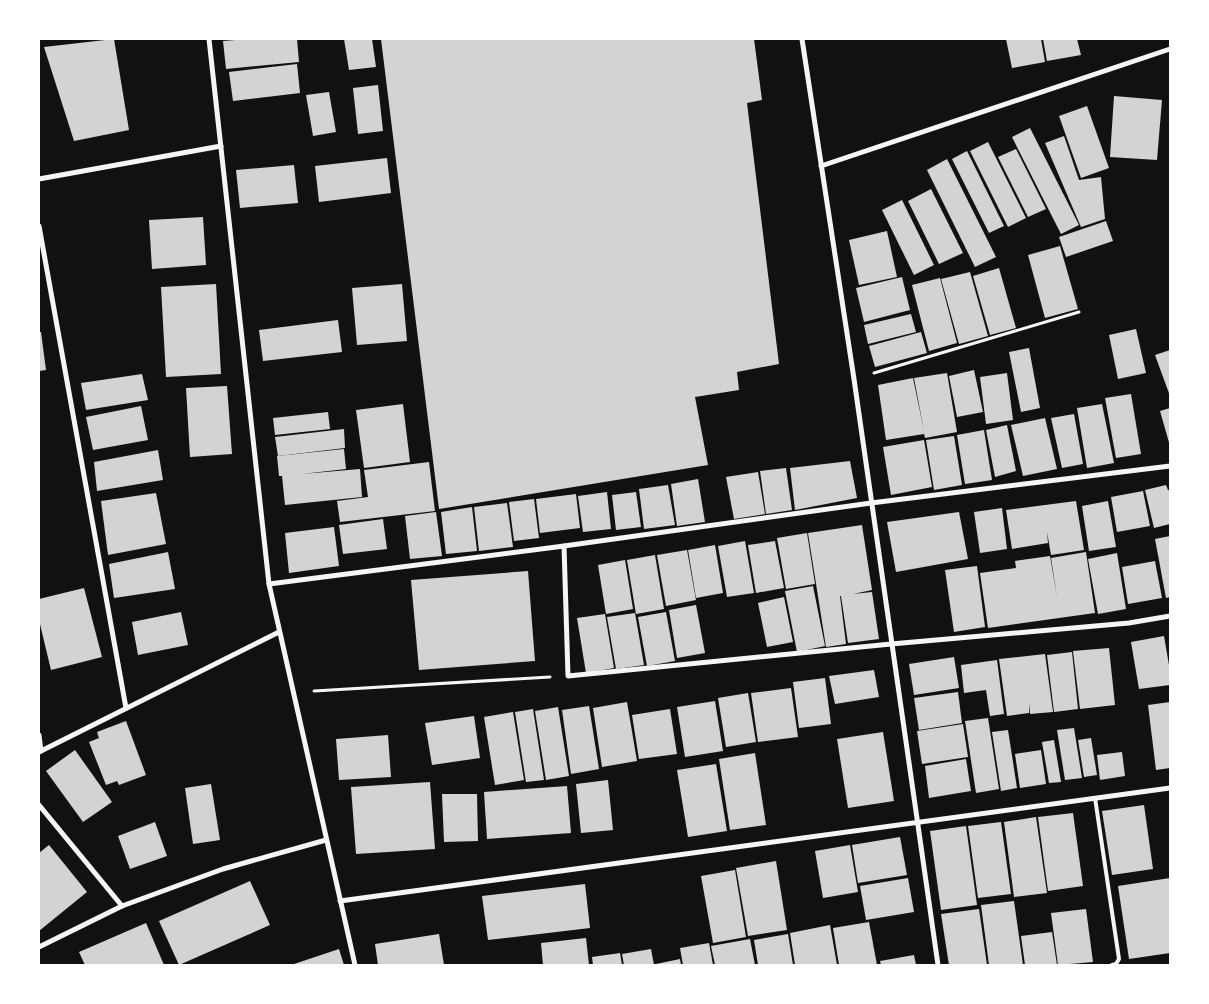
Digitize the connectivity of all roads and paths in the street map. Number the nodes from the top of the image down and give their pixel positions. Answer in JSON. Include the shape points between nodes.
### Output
{"nodes":[{"id":1,"x":209,"y":39,"type":"edge"},
{"id":2,"x":802,"y":39,"type":"edge"},
{"id":3,"x":1170,"y":49,"type":"edge"},
{"id":4,"x":220,"y":146,"type":"junction"},
{"id":5,"x":821,"y":166,"type":"junction"},
{"id":6,"x":39,"y":179,"type":"edge"},
{"id":7,"x":39,"y":226,"type":"edge"},
{"id":8,"x":1079,"y":312,"type":"dead end"},
{"id":9,"x":854,"y":379,"type":"junction"},
{"id":10,"x":1170,"y":466,"type":"edge"},
{"id":11,"x":871,"y":503,"type":"junction"},
{"id":12,"x":564,"y":546,"type":"junction"},
{"id":13,"x":269,"y":584,"type":"junction"},
{"id":14,"x":1170,"y":616,"type":"edge"},
{"id":15,"x":279,"y":632,"type":"junction"},
{"id":16,"x":891,"y":644,"type":"junction"},
{"id":17,"x":568,"y":676,"type":"junction"},
{"id":18,"x":292,"y":692,"type":"junction"},
{"id":19,"x":126,"y":708,"type":"junction"},
{"id":20,"x":39,"y":735,"type":"edge"},
{"id":21,"x":40,"y":752,"type":"edge"},
{"id":22,"x":1170,"y":788,"type":"edge"},
{"id":23,"x":1095,"y":798,"type":"junction"},
{"id":24,"x":39,"y":805,"type":"edge"},
{"id":25,"x":917,"y":823,"type":"junction"},
{"id":26,"x":326,"y":840,"type":"junction"},
{"id":27,"x":340,"y":901,"type":"junction"},
{"id":28,"x":122,"y":906,"type":"junction"},
{"id":29,"x":39,"y":947,"type":"edge"},
{"id":30,"x":355,"y":965,"type":"edge"},
{"id":31,"x":938,"y":965,"type":"edge"},
{"id":32,"x":1112,"y":965,"type":"edge"}],
"edges":[{"from":1,"to":4,"type":"street"},
{"from":2,"to":5,"type":"street"},
{"from":3,"to":5,"type":"street"},
{"from":4,"to":6,"type":"street"},
{"from":4,"to":13,"type":"street"},
{"from":5,"to":9,"type":"street"},
{"from":7,"to":19,"type":"street"},
{"from":8,"to":9,"type":"path"},
{"from":9,"to":11,"type":"street"},
{"from":10,"to":11,"type":"street"},
{"from":11,"to":12,"type":"street"},
{"from":11,"to":16,"type":"street"},
{"from":12,"to":13,"type":"street"},
{"from":12,"to":17,"type":"street"},
{"from":13,"to":15,"type":"street"},
{"from":14,"to":16,"type":"street","via":[[1129,623]]},
{"from":15,"to":18,"type":"street"},
{"from":15,"to":19,"type":"street"},
{"from":16,"to":17,"type":"street"},
{"from":16,"to":25,"type":"street"},
{"from":17,"to":18,"type":"path"},
{"from":18,"to":26,"type":"street"},
{"from":19,"to":21,"type":"street"},
{"from":20,"to":21,"type":"street"},
{"from":22,"to":23,"type":"street"},
{"from":23,"to":25,"type":"street"},
{"from":23,"to":32,"type":"lane","via":[[1119,959]]},
{"from":24,"to":28,"type":"street"},
{"from":25,"to":27,"type":"street"},
{"from":25,"to":31,"type":"street"},
{"from":26,"to":27,"type":"street"},
{"from":26,"to":28,"type":"street","via":[[223,869]]},
{"from":27,"to":30,"type":"street"},
{"from":28,"to":29,"type":"street"}]}
